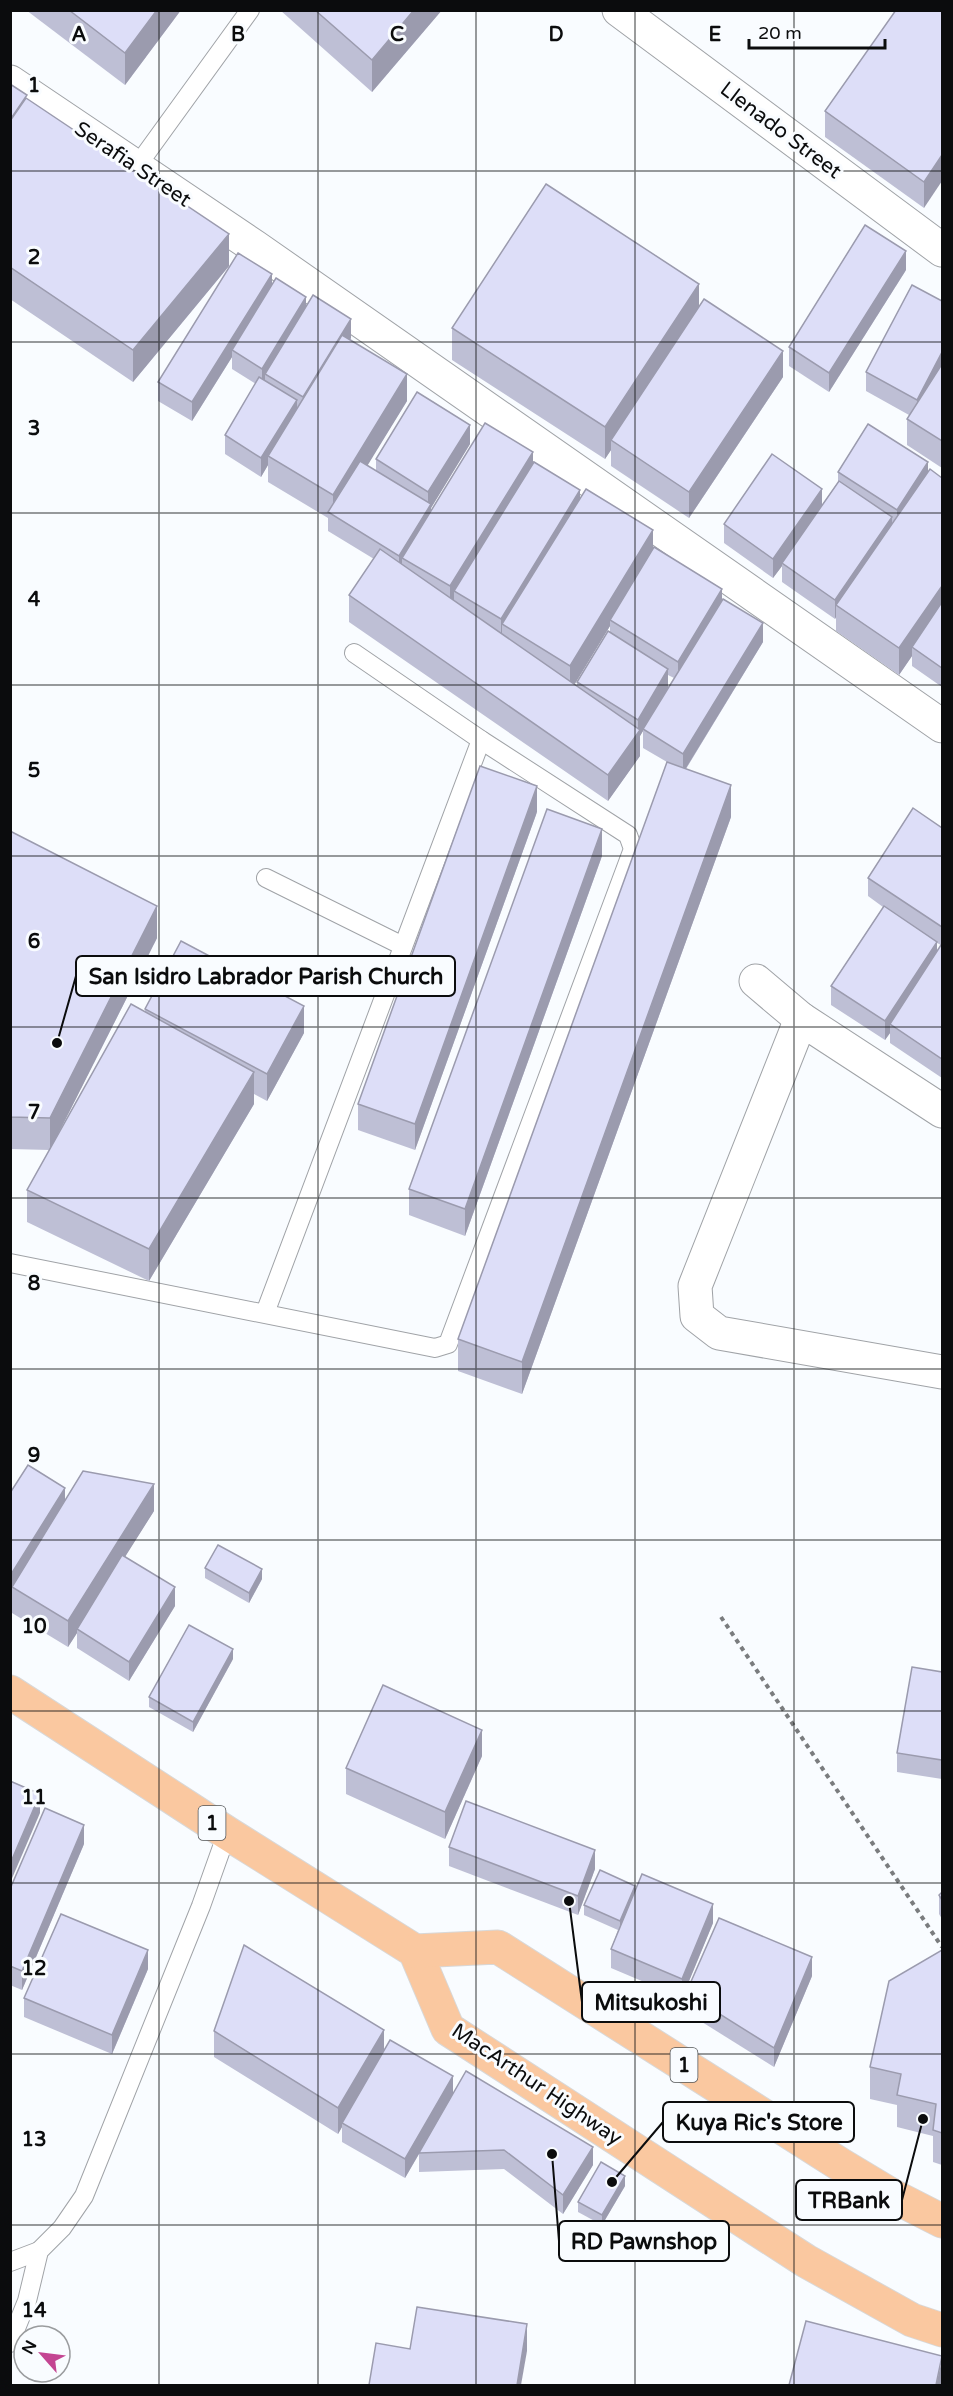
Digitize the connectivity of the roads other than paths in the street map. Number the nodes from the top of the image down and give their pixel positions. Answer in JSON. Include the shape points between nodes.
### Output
{"nodes":[{"id":1,"x":250,"y":10,"type":"edge"},
{"id":2,"x":619,"y":10,"type":"edge"},
{"id":3,"x":10,"y":82,"type":"edge"},
{"id":4,"x":137,"y":166,"type":"junction"},
{"id":5,"x":942,"y":250,"type":"edge"},
{"id":6,"x":354,"y":653,"type":"dead end"},
{"id":7,"x":942,"y":726,"type":"edge"},
{"id":8,"x":481,"y":740,"type":"junction"},
{"id":9,"x":266,"y":878,"type":"dead end"},
{"id":10,"x":404,"y":946,"type":"junction"},
{"id":11,"x":756,"y":981,"type":"dead end"},
{"id":12,"x":801,"y":1019,"type":"junction"},
{"id":13,"x":942,"y":1111,"type":"edge"},
{"id":14,"x":10,"y":1263,"type":"edge"},
{"id":15,"x":265,"y":1313,"type":"junction"},
{"id":16,"x":942,"y":1372,"type":"edge"},
{"id":17,"x":10,"y":1692,"type":"edge"},
{"id":18,"x":228,"y":1833,"type":"junction"},
{"id":19,"x":416,"y":1951,"type":"junction"},
{"id":20,"x":942,"y":2221,"type":"edge"},
{"id":21,"x":39,"y":2251,"type":"junction"},
{"id":22,"x":10,"y":2262,"type":"edge"},
{"id":23,"x":942,"y":2330,"type":"edge"},
{"id":24,"x":10,"y":2343,"type":"edge"}],
"edges":[{"from":1,"to":4,"type":"lane"},
{"from":2,"to":5,"type":"street","name":"Llenado Street"},
{"from":3,"to":4,"type":"street","name":"Serafia Street"},
{"from":4,"to":7,"type":"street","name":"Serafia Street"},
{"from":6,"to":8,"type":"lane"},
{"from":8,"to":10,"type":"lane"},
{"from":8,"to":15,"type":"lane","via":[[628,835],[633,849],[448,1344],[435,1348]]},
{"from":9,"to":10,"type":"lane"},
{"from":10,"to":15,"type":"lane"},
{"from":11,"to":12,"type":"street"},
{"from":12,"to":13,"type":"street"},
{"from":12,"to":16,"type":"street","via":[[695,1286],[696,1316],[719,1334]]},
{"from":14,"to":15,"type":"lane"},
{"from":17,"to":18,"type":"highway","number":"1"},
{"from":18,"to":19,"type":"highway","number":"1"},
{"from":18,"to":21,"type":"lane","via":[[84,2196],[62,2228]]},
{"from":19,"to":20,"type":"highway","number":"1","via":[[498,1947],[841,2165]]},
{"from":19,"to":23,"type":"highway","name":"MacArthur Highway","via":[[448,2029],[806,2260],[912,2320]]},
{"from":21,"to":22,"type":"lane"},
{"from":21,"to":24,"type":"lane","via":[[27,2301]]}]}
